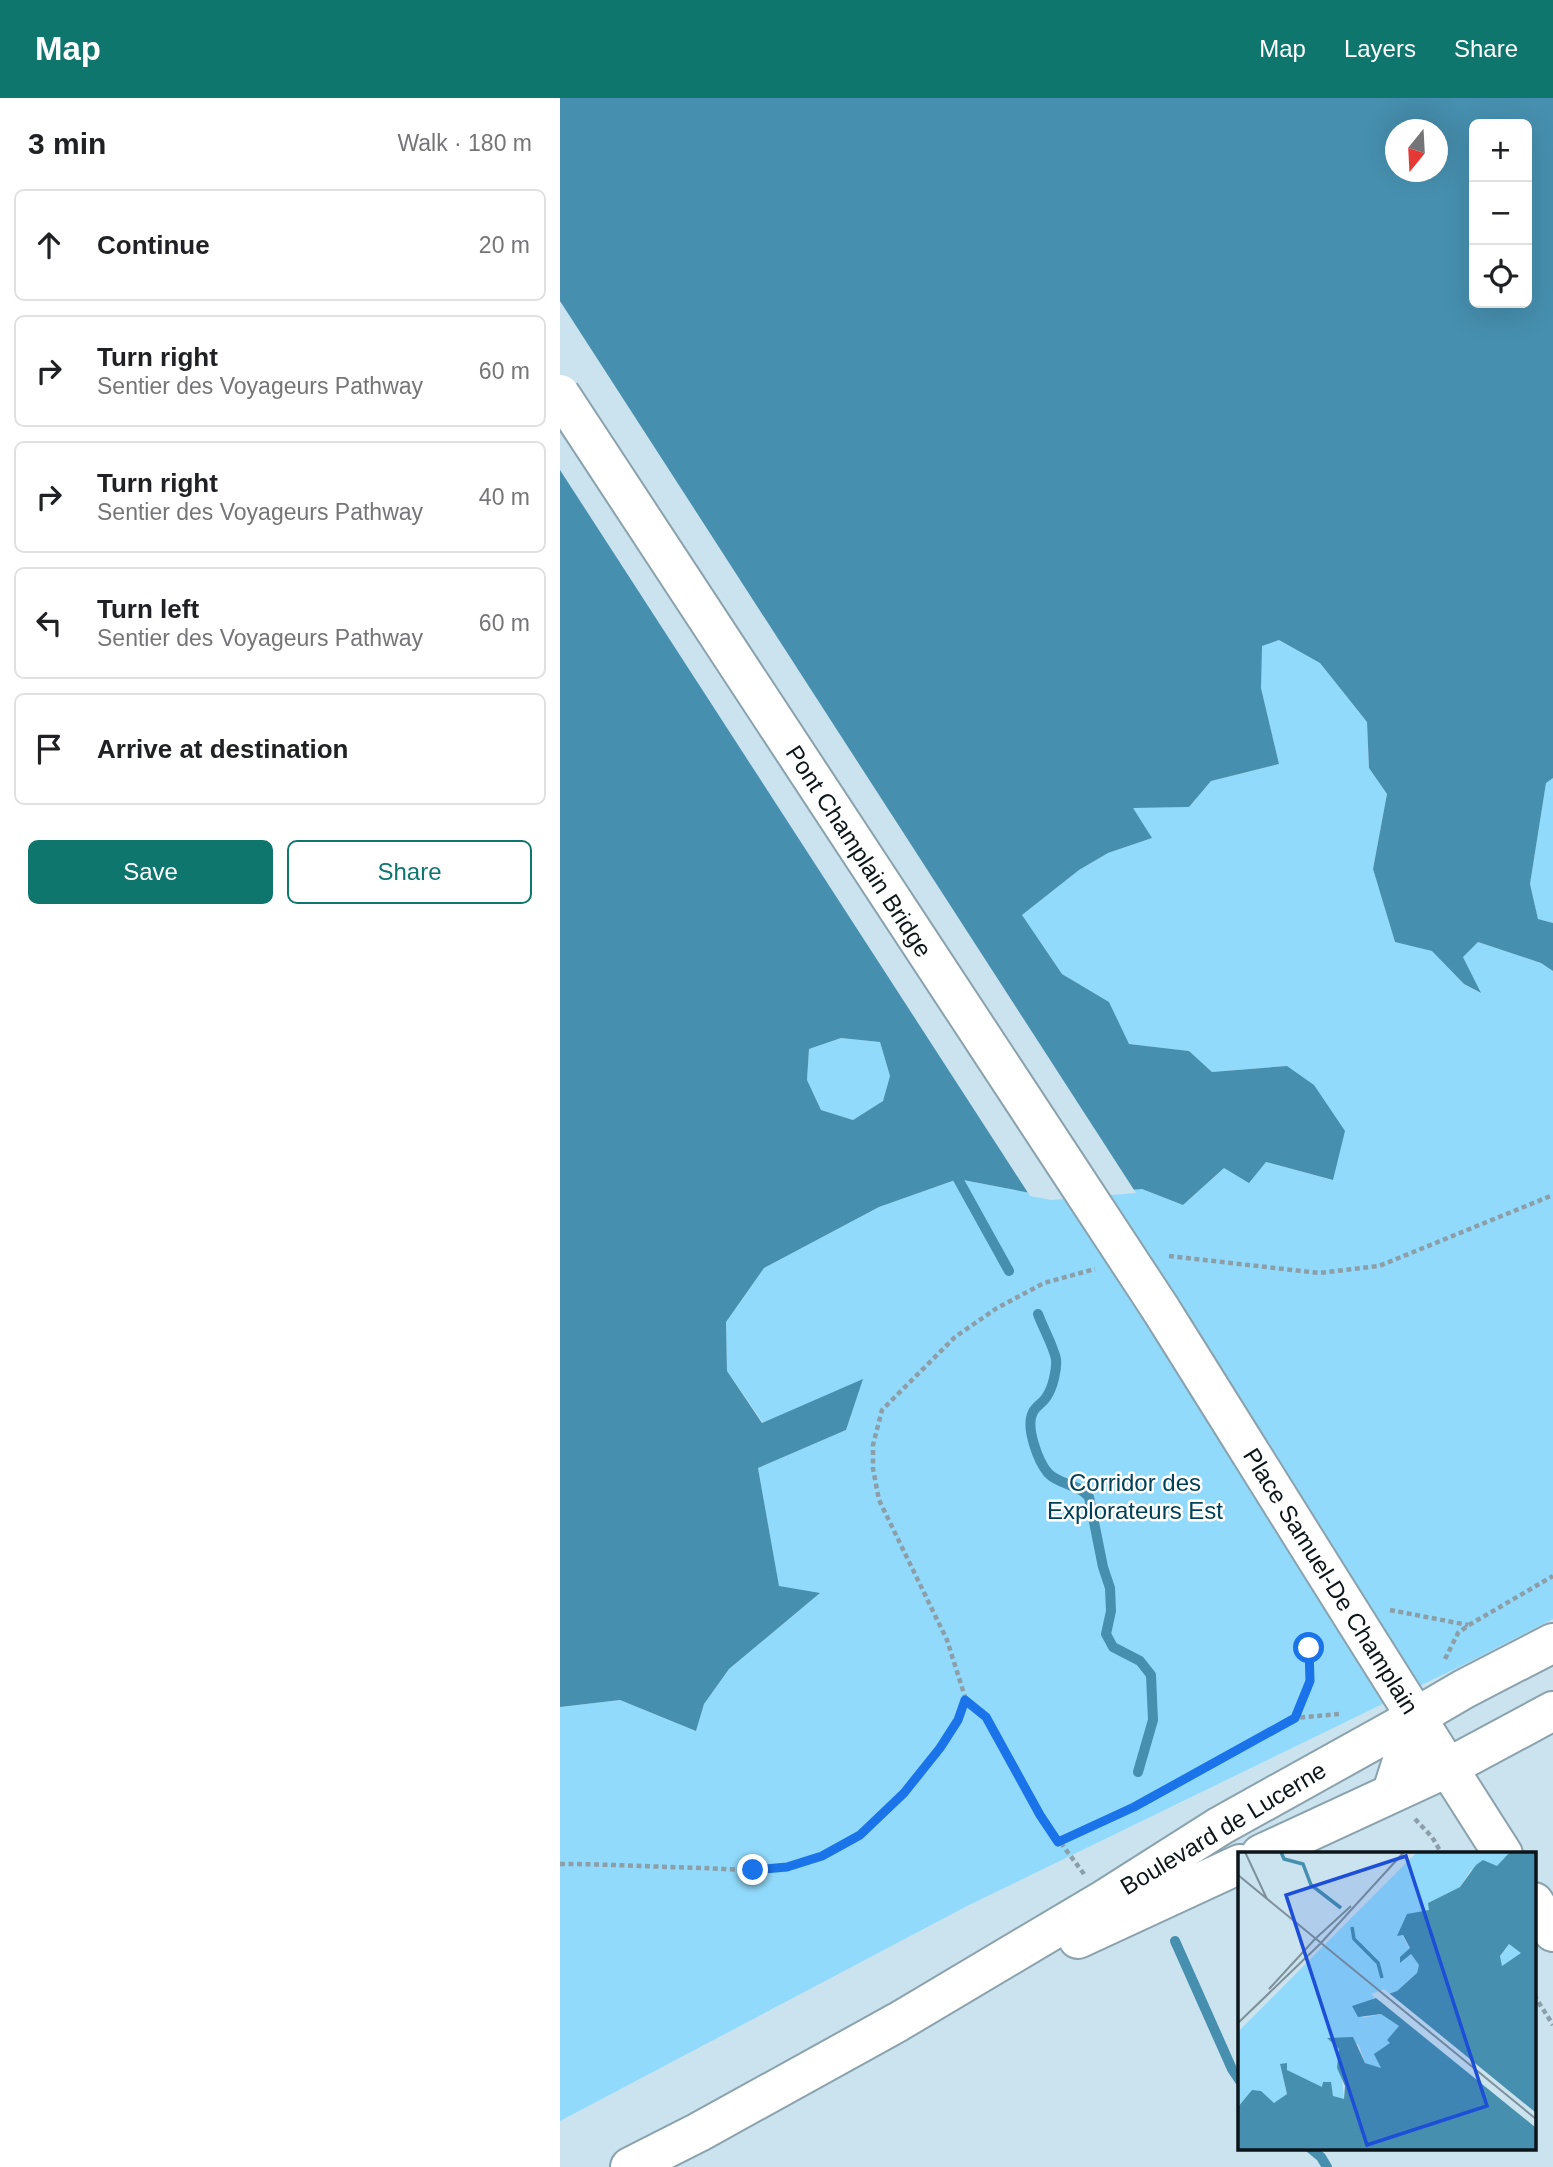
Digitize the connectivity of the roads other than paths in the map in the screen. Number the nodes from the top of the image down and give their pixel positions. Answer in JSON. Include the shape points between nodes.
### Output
{"nodes":[{"id":1,"x":560,"y":394,"type":"edge"},
{"id":2,"x":1160,"y":1308,"type":"joint"},
{"id":3,"x":1553,"y":1643,"type":"edge"},
{"id":4,"x":1454,"y":1675,"type":"junction"},
{"id":5,"x":1553,"y":1711,"type":"edge"},
{"id":6,"x":1416,"y":1717,"type":"junction"},
{"id":7,"x":1447,"y":1768,"type":"junction"},
{"id":8,"x":1402,"y":1804,"type":"junction"},
{"id":9,"x":1267,"y":1852,"type":"edge"},
{"id":10,"x":1502,"y":1852,"type":"edge"},
{"id":11,"x":1238,"y":1865,"type":"edge"},
{"id":12,"x":1536,"y":1905,"type":"edge"},
{"id":13,"x":1553,"y":1933,"type":"edge"},
{"id":14,"x":898,"y":2022,"type":"junction"},
{"id":15,"x":630,"y":2167,"type":"edge"}],
"edges":[{"from":1,"to":2,"type":"main road","name":"Pont Champlain Bridge","bridge":true},
{"from":2,"to":6,"type":"main road","name":"Place Samuel-De Champlain"},
{"from":3,"to":4,"type":"main road","name":"Boulevard de Lucerne"},
{"from":4,"to":6,"type":"main road","name":"Boulevard de Lucerne"},
{"from":4,"to":7,"type":"main road"},
{"from":5,"to":7,"type":"main road","name":"Boulevard de Lucerne"},
{"from":6,"to":7,"type":"main road","name":"Place Samuel-De Champlain"},
{"from":6,"to":8,"type":"main road"},
{"from":6,"to":14,"type":"main road","name":"Boulevard de Lucerne","via":[[1220,1826]]},
{"from":7,"to":8,"type":"main road","name":"Boulevard de Lucerne"},
{"from":7,"to":10,"type":"main road","name":"Place Samuel-De Champlain"},
{"from":8,"to":9,"type":"main road","name":"Boulevard de Lucerne"},
{"from":11,"to":14,"type":"main road","name":"Boulevard de Lucerne"},
{"from":12,"to":13,"type":"main road"},
{"from":14,"to":15,"type":"main road","name":"Boulevard de Lucerne"}]}
